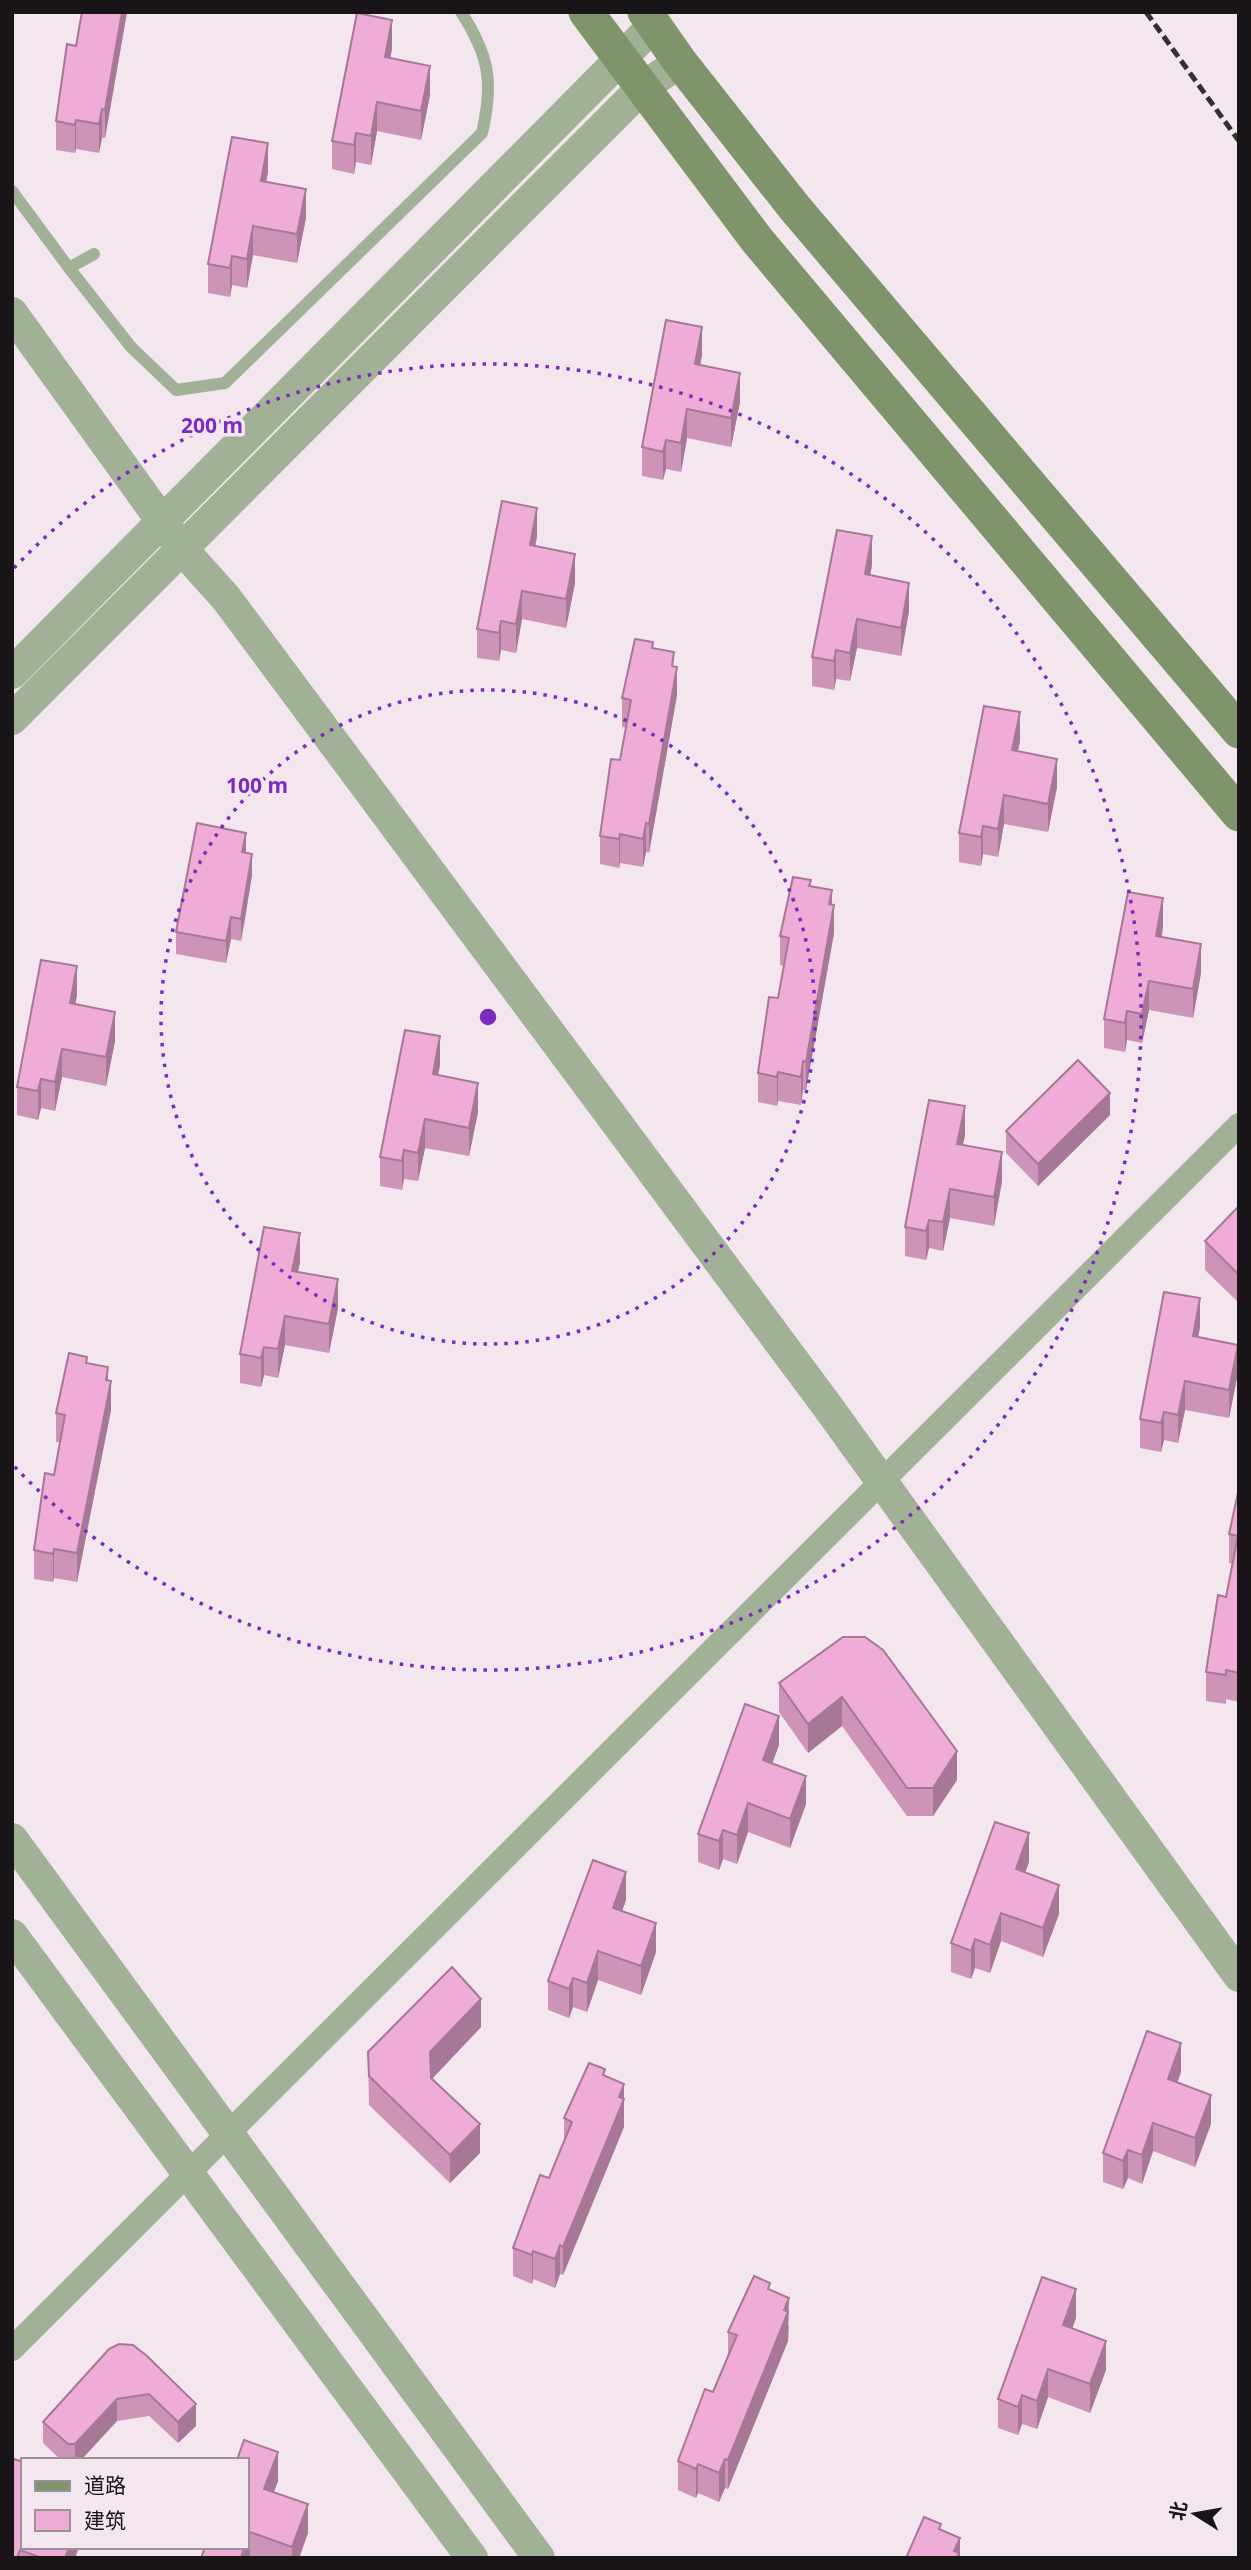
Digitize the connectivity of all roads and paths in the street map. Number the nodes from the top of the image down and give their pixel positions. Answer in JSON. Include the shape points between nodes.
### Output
{"nodes":[{"id":1,"x":461,"y":12,"type":"edge"},
{"id":2,"x":586,"y":12,"type":"edge"},
{"id":3,"x":650,"y":19,"type":"edge"},
{"id":4,"x":620,"y":58,"type":"junction"},
{"id":5,"x":680,"y":62,"type":"junction"},
{"id":6,"x":642,"y":88,"type":"junction"},
{"id":7,"x":12,"y":191,"type":"edge"},
{"id":8,"x":94,"y":254,"type":"dead end"},
{"id":9,"x":69,"y":268,"type":"junction"},
{"id":10,"x":12,"y":313,"type":"edge"},
{"id":11,"x":165,"y":521,"type":"junction"},
{"id":12,"x":182,"y":549,"type":"junction"},
{"id":13,"x":12,"y":673,"type":"edge"},
{"id":14,"x":12,"y":719,"type":"edge"},
{"id":15,"x":1239,"y":731,"type":"edge"},
{"id":16,"x":1239,"y":814,"type":"edge"},
{"id":17,"x":1239,"y":1125,"type":"edge"},
{"id":18,"x":882,"y":1482,"type":"junction"},
{"id":19,"x":12,"y":1839,"type":"edge"},
{"id":20,"x":12,"y":1935,"type":"edge"},
{"id":21,"x":1239,"y":1976,"type":"edge"},
{"id":22,"x":230,"y":2132,"type":"junction"},
{"id":23,"x":188,"y":2174,"type":"junction"},
{"id":24,"x":12,"y":2349,"type":"edge"},
{"id":25,"x":472,"y":2558,"type":"edge"},
{"id":26,"x":539,"y":2558,"type":"edge"}],
"edges":[{"from":1,"to":9,"type":"lane","via":[[481,44],[490,99],[482,133],[225,383],[176,390],[131,347]]},
{"from":2,"to":4,"type":"main road"},
{"from":3,"to":4,"type":"street"},
{"from":3,"to":5,"type":"main road"},
{"from":4,"to":6,"type":"main road"},
{"from":4,"to":11,"type":"street"},
{"from":5,"to":6,"type":"street"},
{"from":5,"to":15,"type":"main road","via":[[794,206]]},
{"from":6,"to":12,"type":"street"},
{"from":6,"to":16,"type":"main road","via":[[757,240]]},
{"from":7,"to":9,"type":"lane"},
{"from":8,"to":9,"type":"lane"},
{"from":10,"to":11,"type":"street"},
{"from":11,"to":12,"type":"street"},
{"from":11,"to":13,"type":"street"},
{"from":12,"to":14,"type":"street"},
{"from":12,"to":18,"type":"street","via":[[226,598]]},
{"from":17,"to":18,"type":"street"},
{"from":18,"to":21,"type":"street"},
{"from":18,"to":22,"type":"street"},
{"from":19,"to":22,"type":"street"},
{"from":20,"to":23,"type":"street"},
{"from":22,"to":23,"type":"street"},
{"from":22,"to":26,"type":"street"},
{"from":23,"to":24,"type":"street"},
{"from":23,"to":25,"type":"street"}]}
